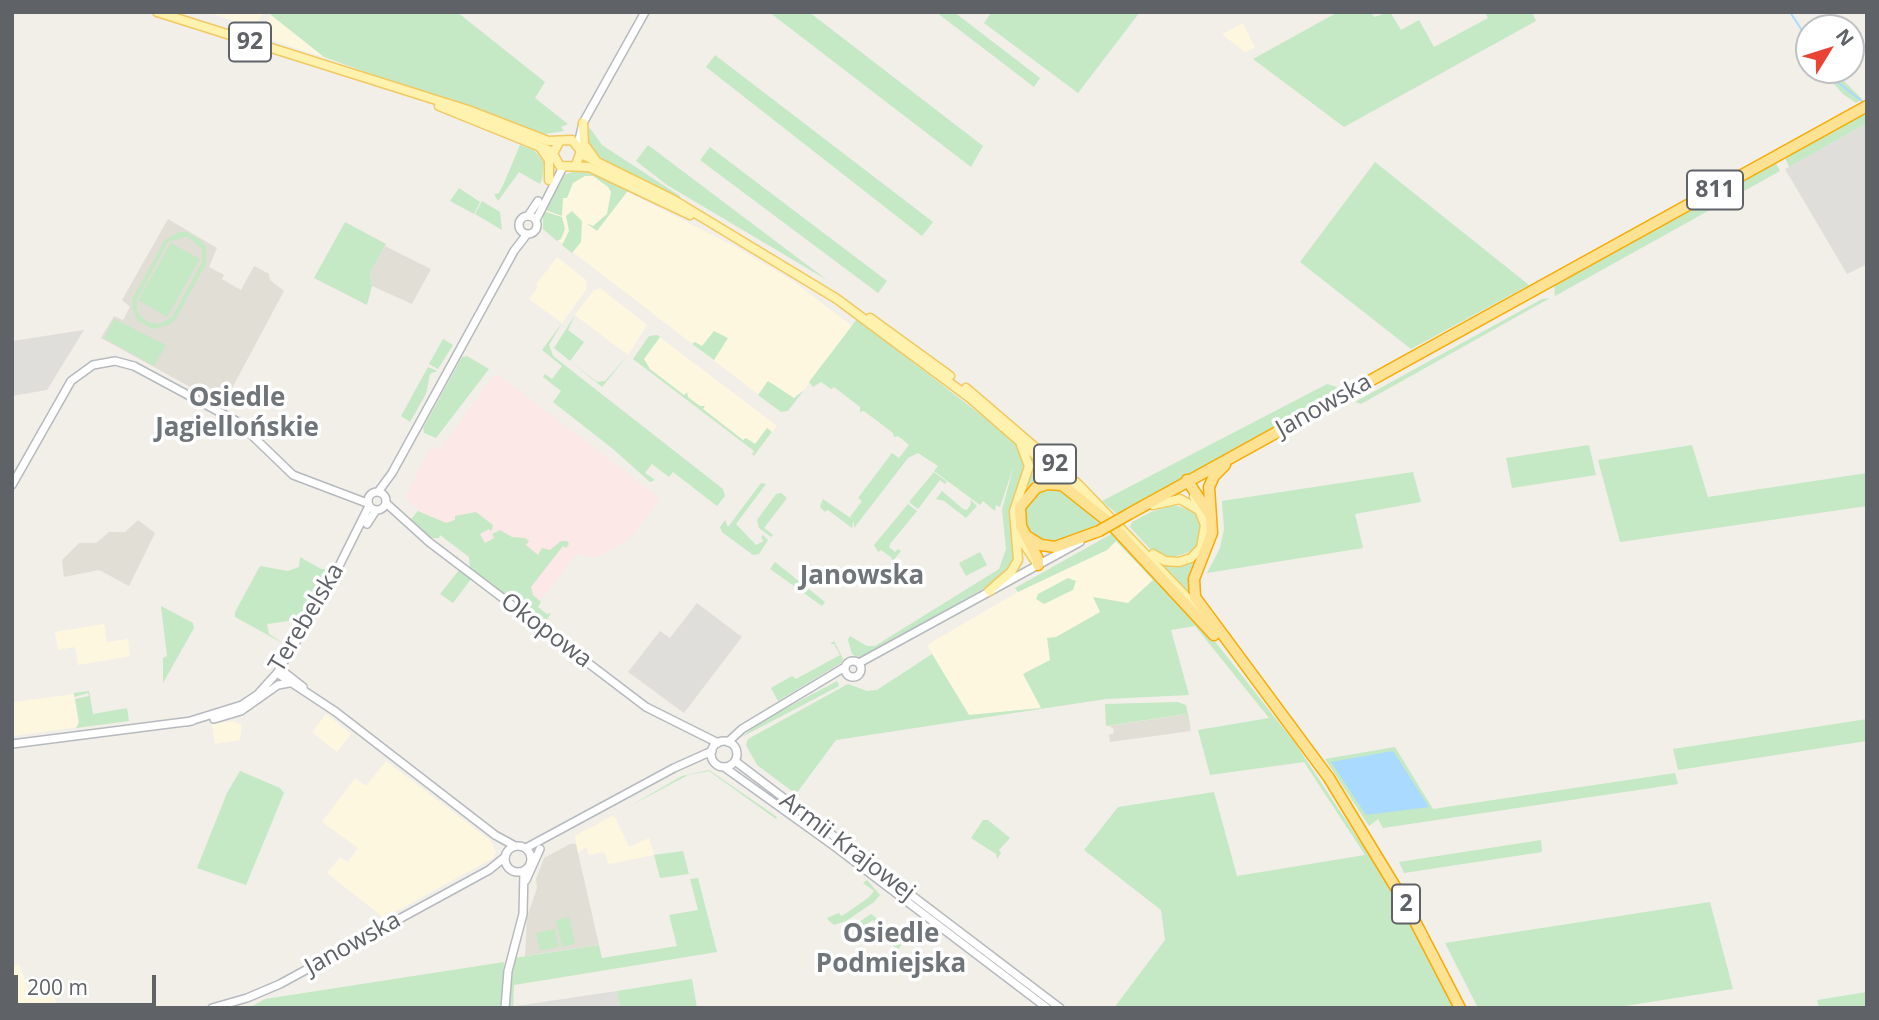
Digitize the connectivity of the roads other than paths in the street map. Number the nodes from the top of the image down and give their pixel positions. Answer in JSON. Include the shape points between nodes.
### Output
{"nodes":[{"id":1,"x":157,"y":12,"type":"edge"},
{"id":2,"x":645,"y":12,"type":"edge"},
{"id":3,"x":394,"y":88,"type":"junction"},
{"id":4,"x":1867,"y":106,"type":"edge"},
{"id":5,"x":583,"y":123,"type":"junction"},
{"id":6,"x":563,"y":141,"type":"junction"},
{"id":7,"x":578,"y":144,"type":"junction"},
{"id":8,"x":538,"y":145,"type":"junction"},
{"id":9,"x":553,"y":152,"type":"junction"},
{"id":10,"x":581,"y":154,"type":"junction"},
{"id":11,"x":600,"y":164,"type":"junction"},
{"id":12,"x":560,"y":165,"type":"junction"},
{"id":13,"x":576,"y":165,"type":"junction"},
{"id":14,"x":549,"y":180,"type":"junction"},
{"id":15,"x":528,"y":216,"type":"junction"},
{"id":16,"x":536,"y":220,"type":"junction"},
{"id":17,"x":715,"y":226,"type":"junction"},
{"id":18,"x":524,"y":232,"type":"junction"},
{"id":19,"x":837,"y":299,"type":"junction"},
{"id":20,"x":997,"y":420,"type":"junction"},
{"id":21,"x":1242,"y":452,"type":"junction"},
{"id":22,"x":1187,"y":480,"type":"junction"},
{"id":23,"x":12,"y":485,"type":"edge"},
{"id":24,"x":377,"y":502,"type":"junction"},
{"id":25,"x":1098,"y":511,"type":"junction"},
{"id":26,"x":1129,"y":514,"type":"junction"},
{"id":27,"x":1206,"y":514,"type":"junction"},
{"id":28,"x":1021,"y":533,"type":"junction"},
{"id":29,"x":1132,"y":537,"type":"junction"},
{"id":30,"x":1087,"y":538,"type":"junction"},
{"id":31,"x":1038,"y":565,"type":"junction"},
{"id":32,"x":989,"y":591,"type":"junction"},
{"id":33,"x":1219,"y":632,"type":"junction"},
{"id":34,"x":860,"y":664,"type":"junction"},
{"id":35,"x":845,"y":667,"type":"junction"},
{"id":36,"x":280,"y":672,"type":"junction"},
{"id":37,"x":849,"y":676,"type":"junction"},
{"id":38,"x":289,"y":683,"type":"junction"},
{"id":39,"x":818,"y":685,"type":"junction"},
{"id":40,"x":267,"y":692,"type":"junction"},
{"id":41,"x":319,"y":701,"type":"junction"},
{"id":42,"x":187,"y":722,"type":"junction"},
{"id":43,"x":12,"y":744,"type":"edge"},
{"id":44,"x":731,"y":744,"type":"junction"},
{"id":45,"x":714,"y":748,"type":"junction"},
{"id":46,"x":713,"y":761,"type":"junction"},
{"id":47,"x":735,"y":761,"type":"junction"},
{"id":48,"x":690,"y":762,"type":"junction"},
{"id":49,"x":723,"y":767,"type":"junction"},
{"id":50,"x":1344,"y":804,"type":"junction"},
{"id":51,"x":495,"y":835,"type":"junction"},
{"id":52,"x":548,"y":838,"type":"junction"},
{"id":53,"x":515,"y":846,"type":"junction"},
{"id":54,"x":540,"y":849,"type":"junction"},
{"id":55,"x":528,"y":852,"type":"junction"},
{"id":56,"x":505,"y":855,"type":"junction"},
{"id":57,"x":507,"y":867,"type":"junction"},
{"id":58,"x":489,"y":870,"type":"junction"},
{"id":59,"x":522,"y":875,"type":"junction"},
{"id":60,"x":523,"y":891,"type":"junction"},
{"id":61,"x":212,"y":1008,"type":"edge"},
{"id":62,"x":505,"y":1008,"type":"edge"},
{"id":63,"x":1047,"y":1008,"type":"edge"},
{"id":64,"x":1060,"y":1008,"type":"edge"},
{"id":65,"x":1460,"y":1008,"type":"edge"}],
"edges":[{"from":1,"to":3,"type":"main road","number":"92"},
{"from":2,"to":5,"type":"street"},
{"from":3,"to":6,"type":"main road","number":"92","via":[[545,140]]},
{"from":3,"to":8,"type":"main road","number":"92"},
{"from":4,"to":21,"type":"highway","name":"Janowska","number":"811"},
{"from":5,"to":6,"type":"street"},
{"from":5,"to":7,"type":"street"},
{"from":5,"to":11,"type":"main road","via":[[586,147]]},
{"from":6,"to":7,"type":"main road","number":"92"},
{"from":6,"to":9,"type":"main road"},
{"from":7,"to":10,"type":"main road"},
{"from":8,"to":9,"type":"main road","number":"92"},
{"from":8,"to":14,"type":"main road","via":[[549,160]]},
{"from":9,"to":12,"type":"main road"},
{"from":10,"to":11,"type":"main road","number":"92"},
{"from":10,"to":13,"type":"main road"},
{"from":11,"to":17,"type":"main road","number":"92"},
{"from":12,"to":13,"type":"main road","number":"92"},
{"from":12,"to":14,"type":"street"},
{"from":12,"to":16,"type":"street"},
{"from":13,"to":17,"type":"main road","number":"92","via":[[592,168]]},
{"from":14,"to":15,"type":"street"},
{"from":15,"to":16,"type":"street"},
{"from":15,"to":18,"type":"street","via":[[520,221]]},
{"from":16,"to":18,"type":"street","via":[[535,230]]},
{"from":17,"to":19,"type":"main road","number":"92"},
{"from":18,"to":24,"type":"street","name":"Terebelska"},
{"from":19,"to":20,"type":"main road","number":"92"},
{"from":19,"to":29,"type":"main road","number":"92","via":[[895,335],[993,410]]},
{"from":20,"to":25,"type":"main road","number":"92"},
{"from":20,"to":28,"type":"main road","via":[[1028,460],[1014,509]]},
{"from":21,"to":22,"type":"highway","name":"Janowska","number":"811"},
{"from":21,"to":27,"type":"highway","via":[[1212,480]]},
{"from":22,"to":26,"type":"highway","name":"Janowska","number":"811"},
{"from":22,"to":27,"type":"highway"},
{"from":23,"to":24,"type":"street","via":[[71,381],[93,365],[115,361],[134,366],[238,422],[293,475]]},
{"from":24,"to":36,"type":"street","name":"Terebelska"},
{"from":24,"to":45,"type":"street","name":"Okopowa","via":[[646,707],[695,730]]},
{"from":25,"to":28,"type":"highway","via":[[1067,488],[1044,484],[1021,504]]},
{"from":25,"to":50,"type":"highway","number":"2","via":[[1224,647]]},
{"from":26,"to":27,"type":"main road","via":[[1172,499]]},
{"from":26,"to":30,"type":"highway","name":"Janowska","number":"811","bridge":true},
{"from":27,"to":29,"type":"main road","via":[[1204,541],[1197,553],[1184,561],[1160,559]]},
{"from":27,"to":33,"type":"highway","via":[[1211,543],[1193,587],[1197,601]]},
{"from":28,"to":30,"type":"highway","via":[[1050,547]]},
{"from":28,"to":31,"type":"highway"},
{"from":28,"to":32,"type":"main road","via":[[1017,563]]},
{"from":29,"to":33,"type":"main road","number":"92"},
{"from":30,"to":31,"type":"street","name":"Janowska","number":"811"},
{"from":31,"to":32,"type":"street","name":"Janowska"},
{"from":32,"to":34,"type":"street","name":"Janowska"},
{"from":33,"to":50,"type":"highway","number":"2","via":[[1306,743]]},
{"from":34,"to":35,"type":"street","via":[[852,660]]},
{"from":34,"to":37,"type":"street","via":[[858,675]]},
{"from":35,"to":37,"type":"street"},
{"from":35,"to":39,"type":"street"},
{"from":36,"to":38,"type":"street"},
{"from":36,"to":40,"type":"street","name":"Terebelska"},
{"from":36,"to":41,"type":"street"},
{"from":36,"to":42,"type":"street","name":"Terebelska","via":[[242,705]]},
{"from":37,"to":39,"type":"street"},
{"from":38,"to":40,"type":"street","name":"Terebelska"},
{"from":38,"to":41,"type":"street"},
{"from":39,"to":44,"type":"street","via":[[748,725]]},
{"from":40,"to":42,"type":"street","name":"Terebelska","via":[[236,713]]},
{"from":41,"to":51,"type":"street"},
{"from":42,"to":43,"type":"street"},
{"from":44,"to":45,"type":"street"},
{"from":44,"to":47,"type":"street"},
{"from":45,"to":46,"type":"street"},
{"from":45,"to":48,"type":"street"},
{"from":46,"to":48,"type":"street"},
{"from":46,"to":49,"type":"street","name":"Armii Krajowej"},
{"from":47,"to":49,"type":"street"},
{"from":47,"to":64,"type":"street","name":"Armii Krajowej"},
{"from":48,"to":52,"type":"street"},
{"from":49,"to":63,"type":"street","name":"Armii Krajowej"},
{"from":50,"to":65,"type":"highway","number":"2","via":[[1407,906]]},
{"from":51,"to":53,"type":"street"},
{"from":51,"to":56,"type":"street"},
{"from":52,"to":54,"type":"street"},
{"from":52,"to":55,"type":"street"},
{"from":53,"to":55,"type":"street"},
{"from":53,"to":56,"type":"street","name":"Janowska"},
{"from":54,"to":55,"type":"street"},
{"from":54,"to":59,"type":"street"},
{"from":55,"to":59,"type":"street","via":[[530,864]]},
{"from":56,"to":57,"type":"street"},
{"from":56,"to":58,"type":"street","name":"Janowska"},
{"from":57,"to":58,"type":"street","name":"Janowska"},
{"from":57,"to":59,"type":"street"},
{"from":58,"to":61,"type":"street","name":"Janowska","via":[[281,984]]},
{"from":59,"to":60,"type":"street"},
{"from":59,"to":60,"type":"street"},
{"from":60,"to":62,"type":"street"}]}
